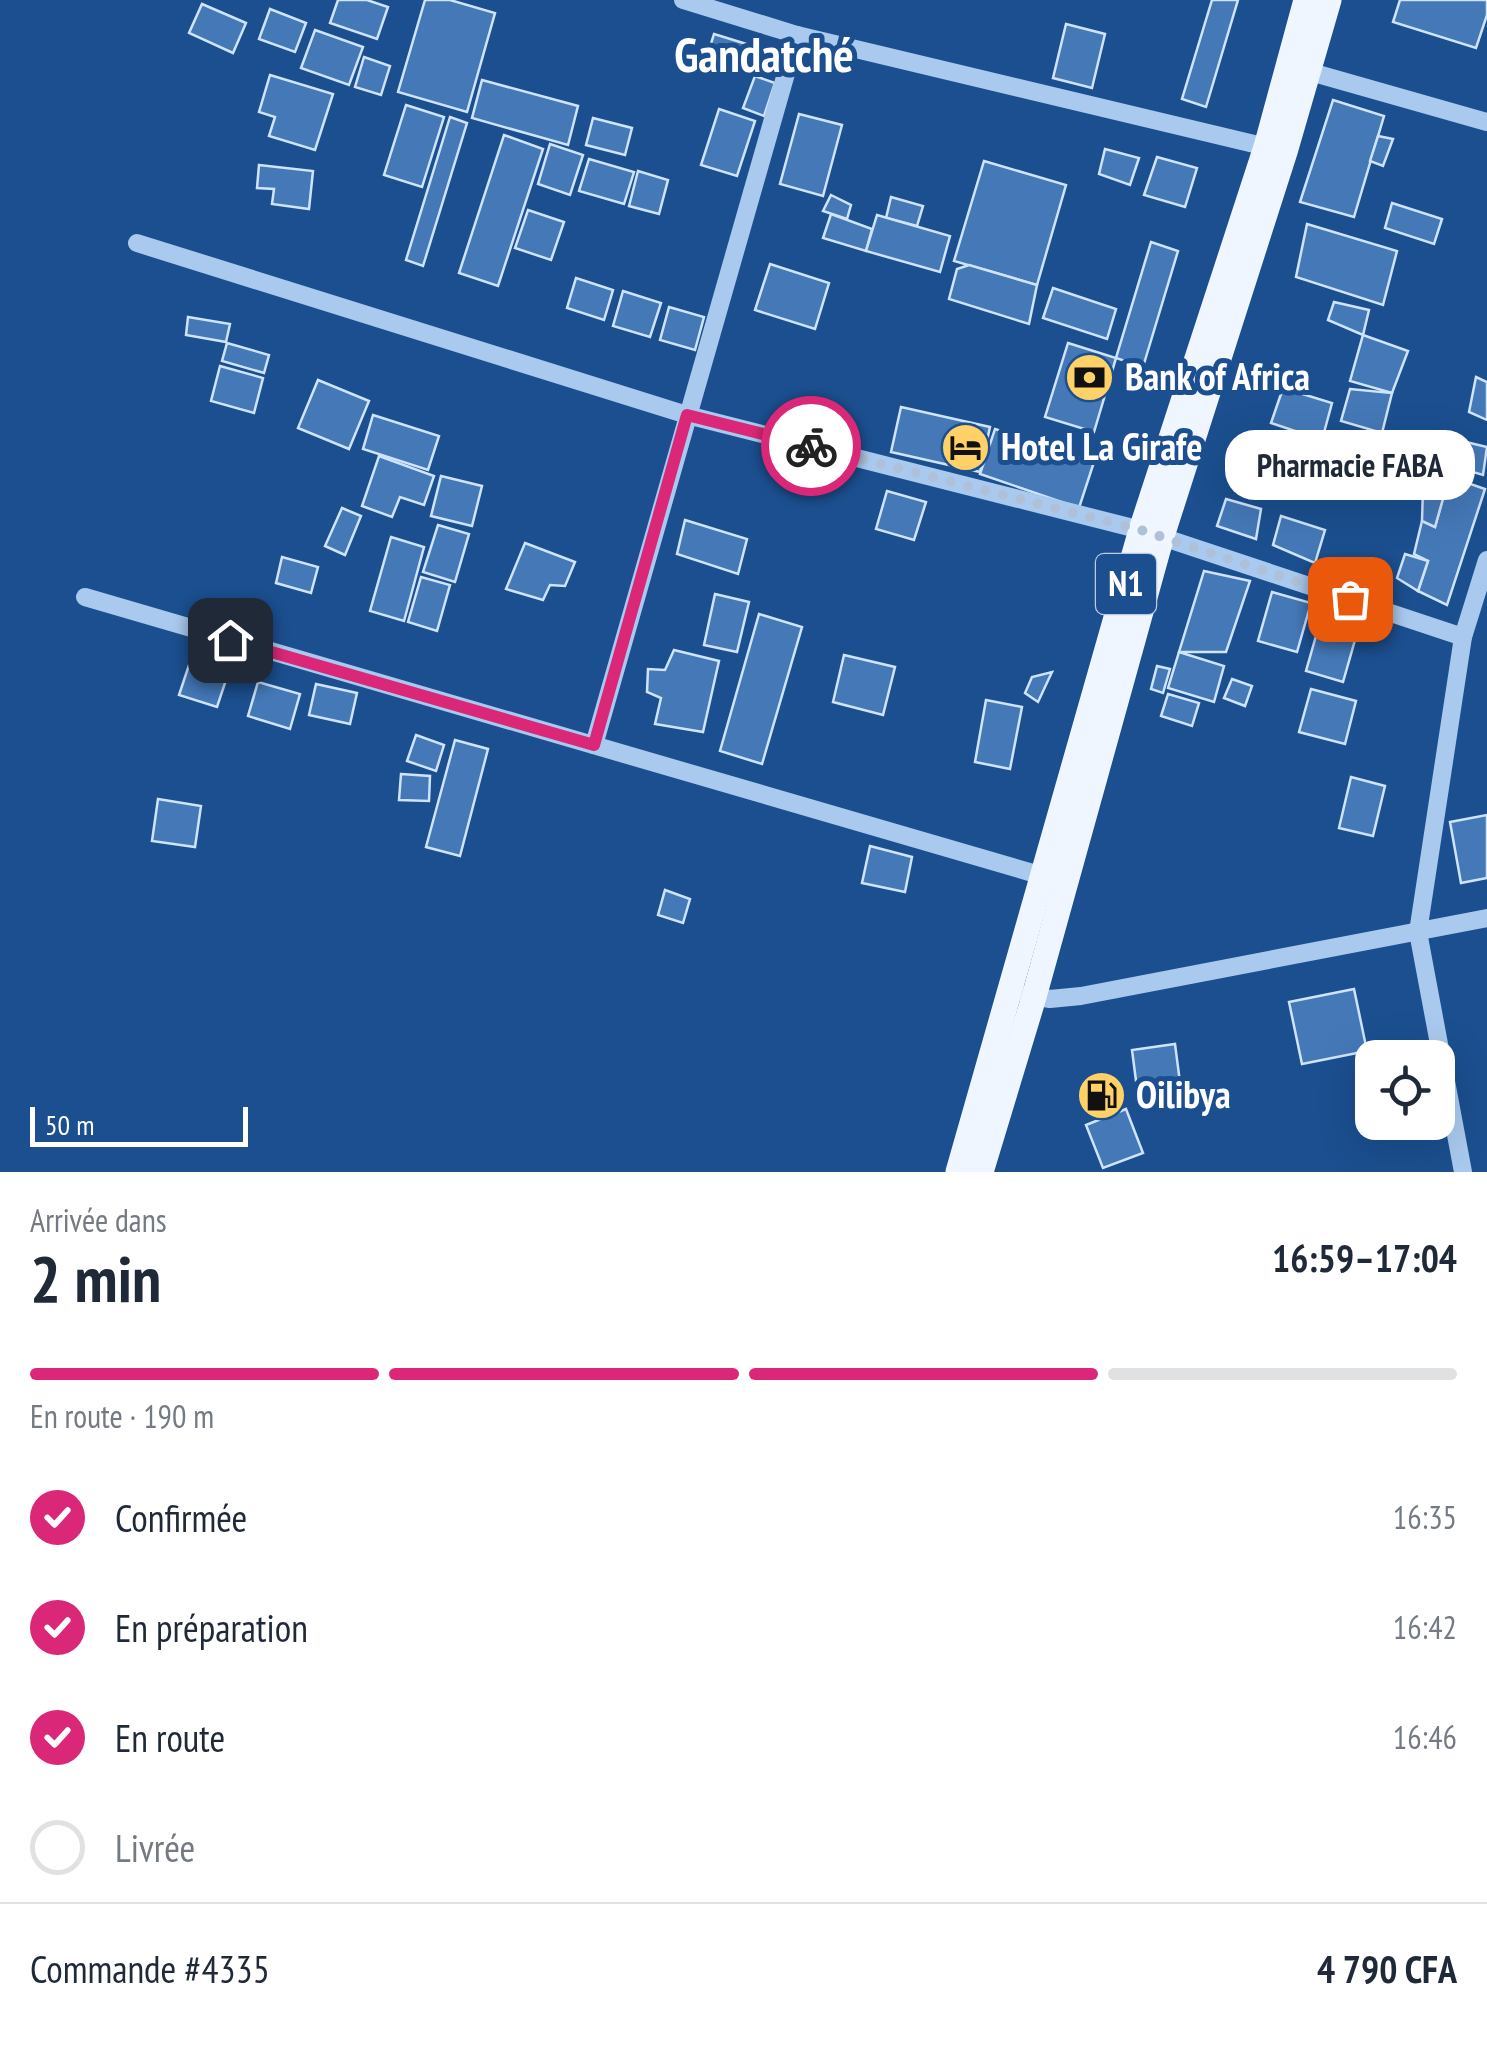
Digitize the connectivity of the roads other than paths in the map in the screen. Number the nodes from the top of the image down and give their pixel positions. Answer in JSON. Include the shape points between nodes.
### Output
{"nodes":[{"id":1,"x":683,"y":0,"type":"edge"},
{"id":2,"x":1306,"y":0,"type":"edge"},
{"id":3,"x":1329,"y":0,"type":"edge"},
{"id":4,"x":798,"y":36,"type":"junction"},
{"id":5,"x":1307,"y":71,"type":"junction"},
{"id":6,"x":1487,"y":122,"type":"edge"},
{"id":7,"x":1276,"y":150,"type":"junction"},
{"id":8,"x":137,"y":242,"type":"dead end"},
{"id":9,"x":687,"y":415,"type":"junction"},
{"id":10,"x":1152,"y":533,"type":"junction"},
{"id":11,"x":1487,"y":560,"type":"edge"},
{"id":12,"x":86,"y":598,"type":"dead end"},
{"id":13,"x":1463,"y":637,"type":"junction"},
{"id":14,"x":594,"y":745,"type":"junction"},
{"id":15,"x":1044,"y":876,"type":"junction"},
{"id":16,"x":1487,"y":918,"type":"edge"},
{"id":17,"x":1418,"y":932,"type":"junction"},
{"id":18,"x":1023,"y":995,"type":"junction"},
{"id":19,"x":958,"y":1172,"type":"edge"},
{"id":20,"x":982,"y":1172,"type":"edge"},
{"id":21,"x":1463,"y":1172,"type":"edge"}],
"edges":[{"from":1,"to":4,"type":"street"},
{"from":2,"to":7,"type":"main road","number":"N1"},
{"from":3,"to":5,"type":"main road","number":"N1"},
{"from":4,"to":7,"type":"street"},
{"from":4,"to":9,"type":"street"},
{"from":5,"to":6,"type":"street"},
{"from":5,"to":7,"type":"main road","number":"N1"},
{"from":7,"to":10,"type":"main road","number":"N1"},
{"from":8,"to":9,"type":"street"},
{"from":9,"to":10,"type":"street"},
{"from":9,"to":14,"type":"street"},
{"from":10,"to":13,"type":"street"},
{"from":10,"to":15,"type":"main road","number":"N1"},
{"from":10,"to":18,"type":"main road","number":"N1"},
{"from":11,"to":13,"type":"street"},
{"from":12,"to":14,"type":"street"},
{"from":13,"to":17,"type":"street"},
{"from":14,"to":15,"type":"street"},
{"from":15,"to":18,"type":"main road","number":"N1"},
{"from":16,"to":17,"type":"street"},
{"from":17,"to":18,"type":"street","via":[[1081,996]]},
{"from":17,"to":21,"type":"street"},
{"from":18,"to":19,"type":"main road","number":"N1"},
{"from":18,"to":20,"type":"main road","number":"N1"}]}
